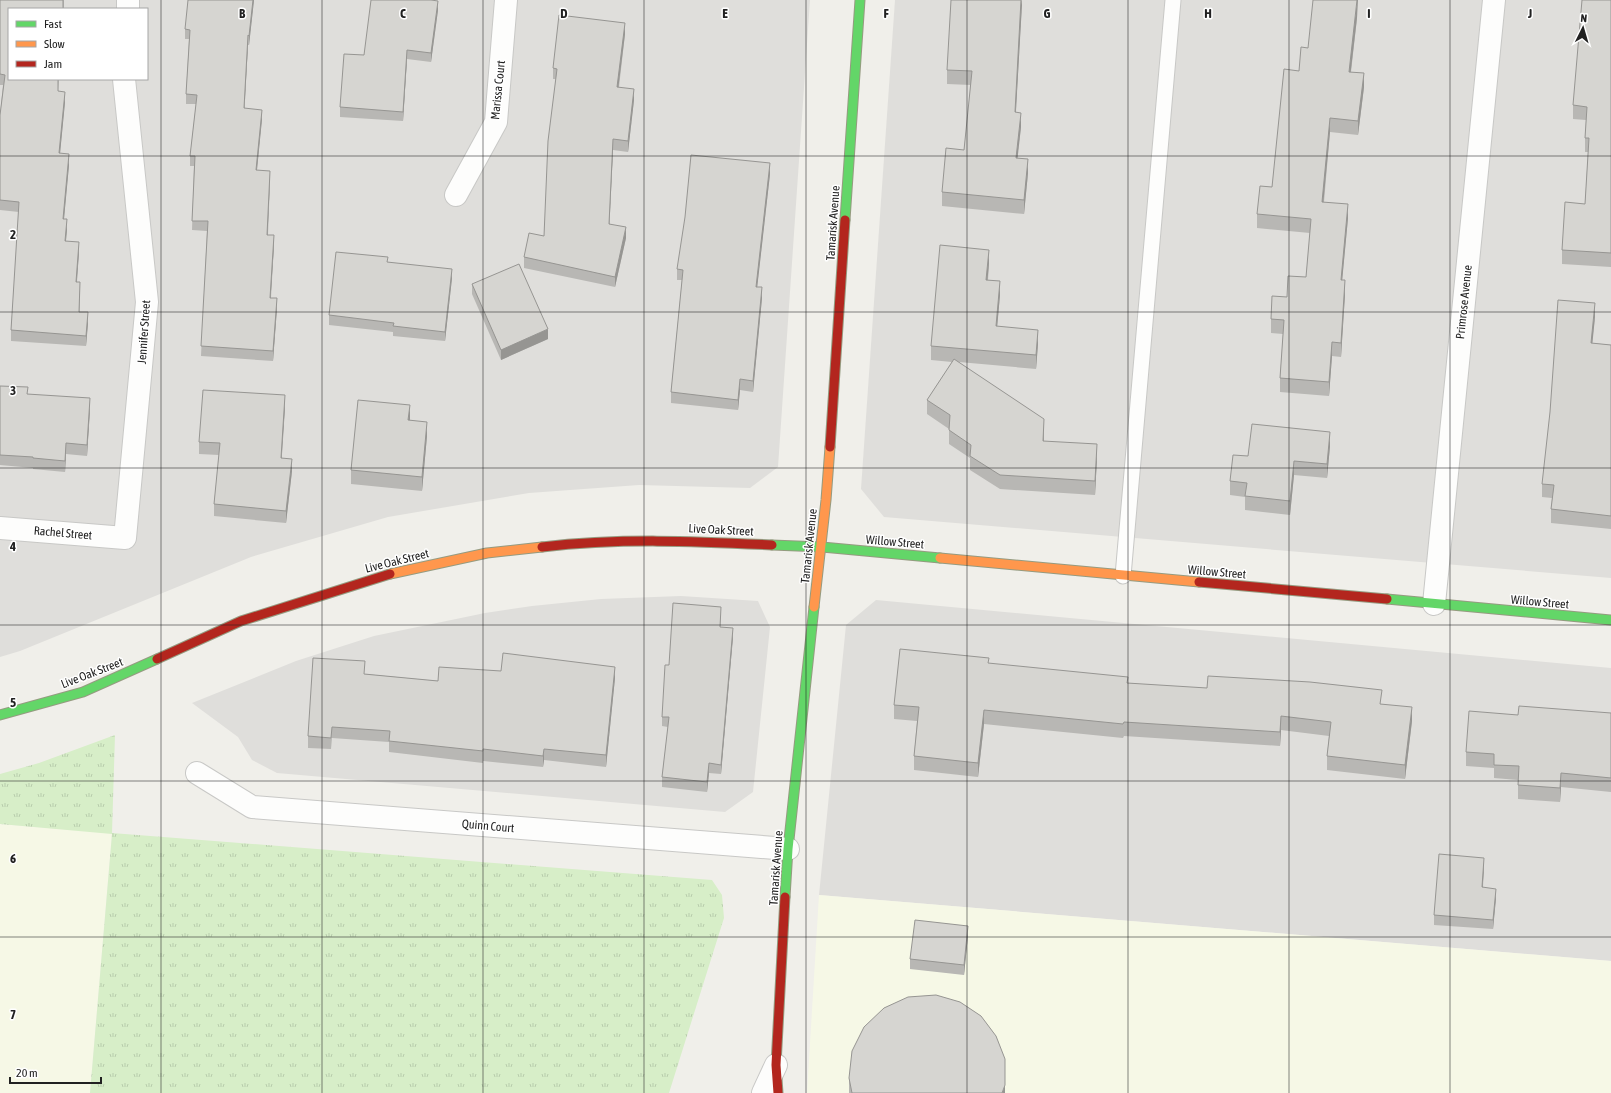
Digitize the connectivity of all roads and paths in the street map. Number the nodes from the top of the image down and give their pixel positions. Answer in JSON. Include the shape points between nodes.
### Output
{"nodes":[{"id":1,"x":506,"y":0,"type":"edge"},
{"id":2,"x":860,"y":0,"type":"edge"},
{"id":3,"x":1173,"y":0,"type":"edge"},
{"id":4,"x":1494,"y":0,"type":"edge"},
{"id":5,"x":124,"y":80,"type":"edge"},
{"id":6,"x":456,"y":195,"type":"dead end"},
{"id":7,"x":0,"y":528,"type":"edge"},
{"id":8,"x":125,"y":538,"type":"joint"},
{"id":9,"x":822,"y":547,"type":"junction"},
{"id":10,"x":1123,"y":576,"type":"junction"},
{"id":11,"x":1434,"y":604,"type":"junction"},
{"id":12,"x":1611,"y":620,"type":"edge"},
{"id":13,"x":0,"y":715,"type":"edge"},
{"id":14,"x":197,"y":773,"type":"dead end"},
{"id":15,"x":788,"y":849,"type":"junction"},
{"id":16,"x":776,"y":1065,"type":"junction"},
{"id":17,"x":763,"y":1093,"type":"edge"},
{"id":18,"x":778,"y":1093,"type":"edge"}],
"edges":[{"from":1,"to":6,"type":"street","name":"Marissa Court","via":[[496,122]]},
{"from":2,"to":9,"type":"street","name":"Tamarisk Avenue"},
{"from":3,"to":10,"type":"lane"},
{"from":4,"to":11,"type":"street","name":"Primrose Avenue"},
{"from":5,"to":8,"type":"street","name":"Jennifer Street","via":[[147,302]]},
{"from":7,"to":8,"type":"street","name":"Rachel Street"},
{"from":9,"to":10,"type":"street","name":"Willow Street"},
{"from":9,"to":13,"type":"street","name":"Live Oak Street","via":[[679,540],[590,542],[487,553],[396,572],[241,621],[83,692]]},
{"from":9,"to":15,"type":"street","name":"Tamarisk Avenue"},
{"from":10,"to":11,"type":"street","name":"Willow Street"},
{"from":11,"to":12,"type":"street","name":"Willow Street"},
{"from":14,"to":15,"type":"street","name":"Quinn Court","via":[[252,807]]},
{"from":15,"to":16,"type":"street","name":"Tamarisk Avenue"},
{"from":16,"to":17,"type":"street"},
{"from":16,"to":18,"type":"street","name":"Tamarisk Avenue"}]}
